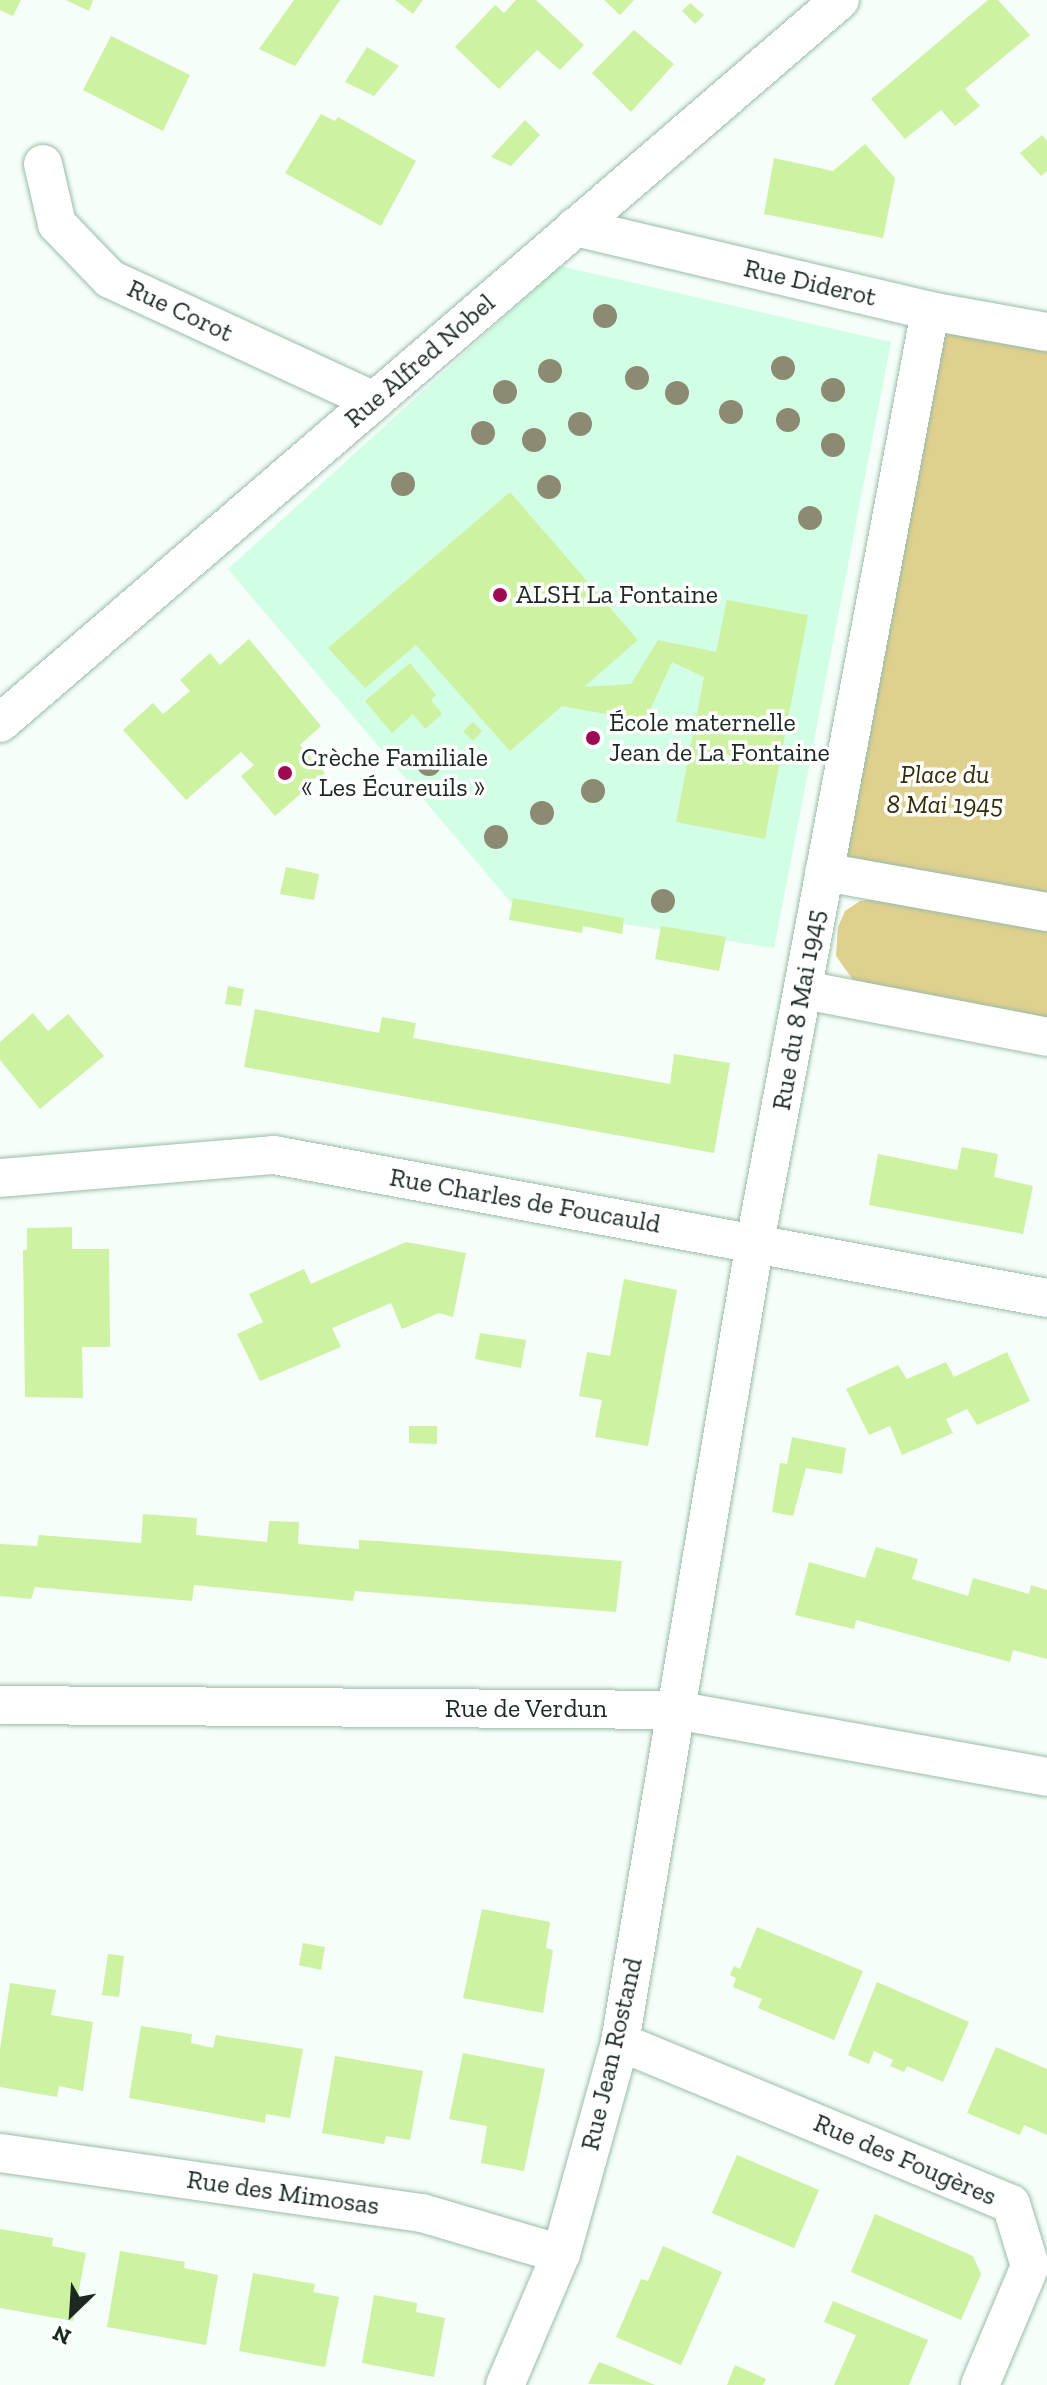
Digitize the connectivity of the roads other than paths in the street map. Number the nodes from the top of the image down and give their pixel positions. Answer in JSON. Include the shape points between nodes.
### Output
{"nodes":[{"id":1,"x":840,"y":0,"type":"edge"},
{"id":2,"x":43,"y":164,"type":"dead end"},
{"id":3,"x":575,"y":227,"type":"junction"},
{"id":4,"x":930,"y":311,"type":"junction"},
{"id":5,"x":1047,"y":332,"type":"edge"},
{"id":6,"x":374,"y":401,"type":"junction"},
{"id":7,"x":0,"y":723,"type":"edge"},
{"id":8,"x":824,"y":872,"type":"junction"},
{"id":9,"x":1047,"y":912,"type":"edge"},
{"id":10,"x":804,"y":990,"type":"junction"},
{"id":11,"x":1047,"y":1037,"type":"edge"},
{"id":12,"x":0,"y":1178,"type":"edge"},
{"id":13,"x":755,"y":1242,"type":"junction"},
{"id":14,"x":1047,"y":1298,"type":"edge"},
{"id":15,"x":0,"y":1705,"type":"edge"},
{"id":16,"x":675,"y":1710,"type":"junction"},
{"id":17,"x":1047,"y":1777,"type":"edge"},
{"id":18,"x":620,"y":2042,"type":"junction"},
{"id":19,"x":0,"y":2153,"type":"edge"},
{"id":20,"x":561,"y":2254,"type":"junction"},
{"id":21,"x":505,"y":2385,"type":"edge"},
{"id":22,"x":980,"y":2385,"type":"edge"}],
"edges":[{"from":1,"to":3,"type":"street","name":"Rue Alfred Nobel"},
{"from":2,"to":6,"type":"street","name":"Rue Corot","via":[[57,224],[110,279]]},
{"from":3,"to":4,"type":"street","name":"Rue Diderot"},
{"from":3,"to":6,"type":"street","name":"Rue Alfred Nobel"},
{"from":4,"to":5,"type":"street","name":"Rue Diderot"},
{"from":4,"to":8,"type":"street","name":"Rue du 8 Mai 1945"},
{"from":6,"to":7,"type":"street","name":"Rue Alfred Nobel"},
{"from":8,"to":9,"type":"street"},
{"from":8,"to":10,"type":"street","name":"Rue du 8 Mai 1945"},
{"from":10,"to":11,"type":"street"},
{"from":10,"to":13,"type":"street","name":"Rue du 8 Mai 1945"},
{"from":12,"to":13,"type":"street","name":"Rue Charles de Foucauld","via":[[274,1155]]},
{"from":13,"to":14,"type":"street","name":"Rue Charles de Foucauld"},
{"from":13,"to":16,"type":"street","name":"Rue du 8 Mai 1945"},
{"from":15,"to":16,"type":"street","name":"Rue de Verdun"},
{"from":16,"to":17,"type":"street","name":"Rue de Verdun"},
{"from":16,"to":18,"type":"street","name":"Rue Jean Rostand"},
{"from":18,"to":20,"type":"street","name":"Rue Jean Rostand"},
{"from":18,"to":22,"type":"street","name":"Rue des Fougères","via":[[1011,2204],[1030,2266]]},
{"from":19,"to":20,"type":"street","name":"Rue des Mimosas","via":[[422,2213]]},
{"from":20,"to":21,"type":"street","name":"Rue Jean Rostand"}]}
